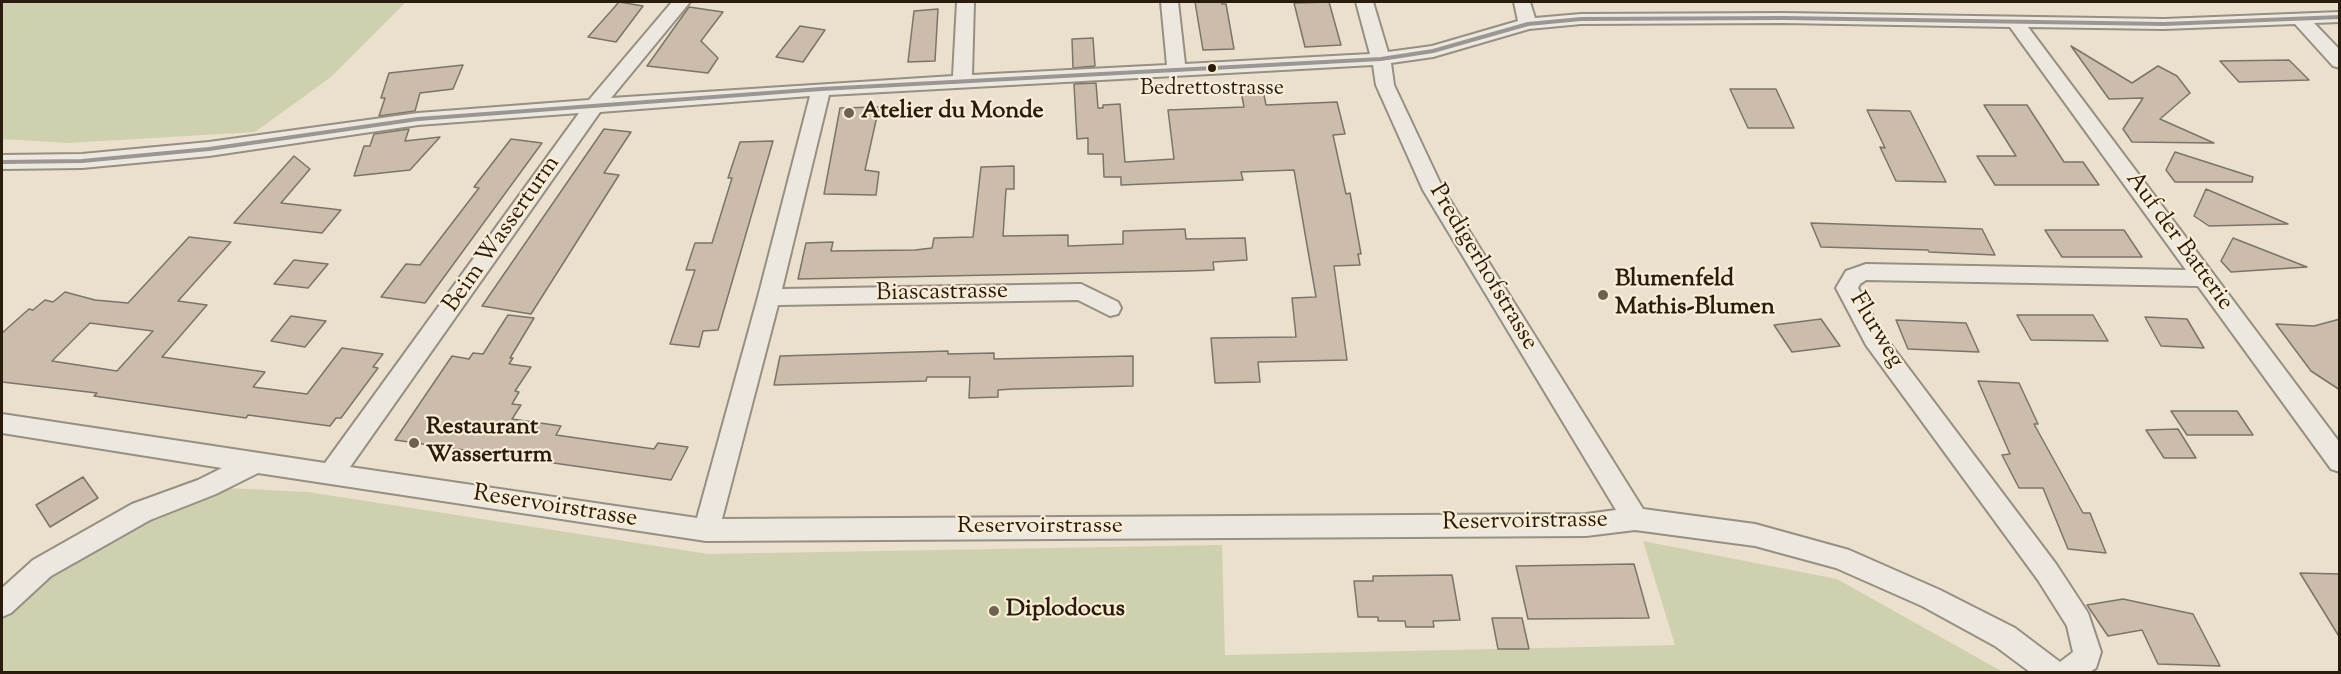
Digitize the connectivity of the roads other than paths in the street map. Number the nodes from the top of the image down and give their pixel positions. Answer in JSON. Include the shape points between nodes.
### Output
{"nodes":[{"id":1,"x":681,"y":2,"type":"edge"},
{"id":2,"x":965,"y":2,"type":"edge"},
{"id":3,"x":1169,"y":2,"type":"edge"},
{"id":4,"x":1365,"y":2,"type":"edge"},
{"id":5,"x":1522,"y":2,"type":"edge"},
{"id":6,"x":2340,"y":17,"type":"edge"},
{"id":7,"x":2300,"y":19,"type":"junction"},
{"id":8,"x":2015,"y":21,"type":"junction"},
{"id":9,"x":1528,"y":24,"type":"junction"},
{"id":10,"x":1381,"y":60,"type":"junction"},
{"id":11,"x":2340,"y":62,"type":"edge"},
{"id":12,"x":1178,"y":71,"type":"junction"},
{"id":13,"x":962,"y":82,"type":"junction"},
{"id":14,"x":821,"y":89,"type":"junction"},
{"id":15,"x":594,"y":106,"type":"junction"},
{"id":16,"x":2,"y":162,"type":"edge"},
{"id":17,"x":2204,"y":278,"type":"junction"},
{"id":18,"x":769,"y":297,"type":"junction"},
{"id":19,"x":1110,"y":308,"type":"dead end"},
{"id":20,"x":2,"y":423,"type":"edge"},
{"id":21,"x":258,"y":462,"type":"junction"},
{"id":22,"x":2340,"y":462,"type":"edge"},
{"id":23,"x":331,"y":474,"type":"junction"},
{"id":24,"x":1635,"y":519,"type":"junction"},
{"id":25,"x":706,"y":530,"type":"junction"},
{"id":26,"x":2,"y":605,"type":"edge"},
{"id":27,"x":2051,"y":672,"type":"edge"},
{"id":28,"x":2069,"y":672,"type":"edge"}],
"edges":[{"from":1,"to":15,"type":"street","name":"Beim Wasserturm"},
{"from":2,"to":13,"type":"street"},
{"from":3,"to":12,"type":"street"},
{"from":4,"to":10,"type":"street","name":"Predigerhofstrasse"},
{"from":5,"to":9,"type":"street"},
{"from":6,"to":7,"type":"street"},
{"from":7,"to":8,"type":"street","via":[[2164,24]]},
{"from":7,"to":11,"type":"street"},
{"from":8,"to":9,"type":"street","via":[[1610,18]]},
{"from":8,"to":17,"type":"street","name":"Auf der Batterie"},
{"from":9,"to":10,"type":"street","via":[[1434,51]]},
{"from":10,"to":12,"type":"street"},
{"from":10,"to":24,"type":"street","name":"Predigerhofstrasse","via":[[1385,85],[1433,190]]},
{"from":12,"to":13,"type":"street"},
{"from":13,"to":14,"type":"street"},
{"from":14,"to":15,"type":"street"},
{"from":14,"to":18,"type":"street"},
{"from":15,"to":16,"type":"street","via":[[418,119],[82,161]]},
{"from":15,"to":23,"type":"street","name":"Beim Wasserturm"},
{"from":17,"to":22,"type":"street","name":"Auf der Batterie"},
{"from":17,"to":28,"type":"street","name":"Flurweg","via":[[1866,272],[1850,279],[1847,288],[1874,339],[2048,572],[2079,622],[2086,659]]},
{"from":18,"to":19,"type":"street","name":"Biascastrasse","via":[[1081,292]]},
{"from":18,"to":25,"type":"street"},
{"from":20,"to":21,"type":"street","name":"Reservoirstrasse"},
{"from":21,"to":23,"type":"street","name":"Reservoirstrasse"},
{"from":21,"to":26,"type":"street","via":[[141,512],[42,568]]},
{"from":23,"to":25,"type":"street","name":"Reservoirstrasse"},
{"from":24,"to":25,"type":"street","name":"Reservoirstrasse","via":[[1586,525]]},
{"from":24,"to":27,"type":"street","name":"Reservoirstrasse","via":[[1755,535],[1840,558],[1931,598],[2005,637]]}]}
